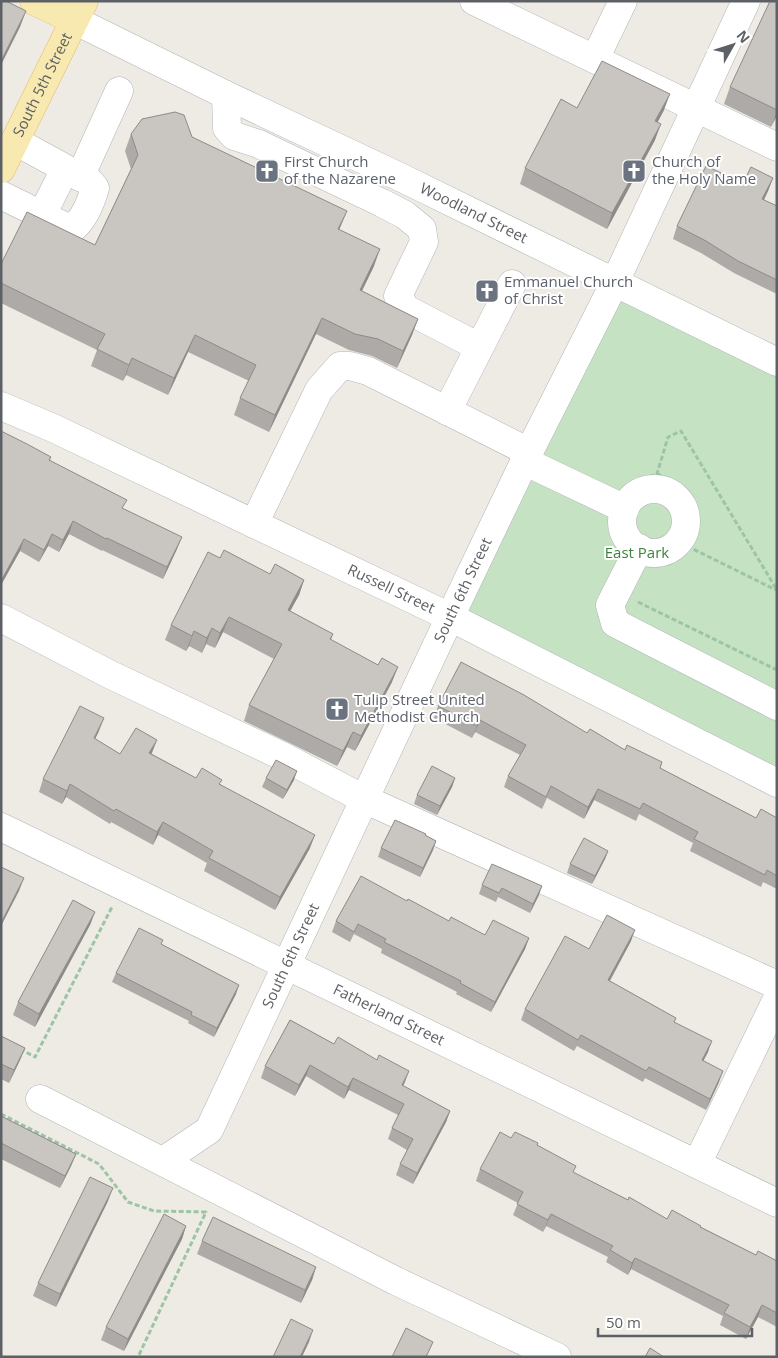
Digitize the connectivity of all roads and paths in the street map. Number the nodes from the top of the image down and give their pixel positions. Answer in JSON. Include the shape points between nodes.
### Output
{"nodes":[{"id":1,"x":34,"y":1,"type":"edge"},
{"id":2,"x":474,"y":1,"type":"edge"},
{"id":3,"x":623,"y":1,"type":"edge"},
{"id":4,"x":746,"y":1,"type":"edge"},
{"id":5,"x":79,"y":11,"type":"edge"},
{"id":6,"x":595,"y":59,"type":"junction"},
{"id":7,"x":118,"y":92,"type":"dead end"},
{"id":8,"x":226,"y":95,"type":"junction"},
{"id":9,"x":696,"y":107,"type":"junction"},
{"id":10,"x":15,"y":141,"type":"junction"},
{"id":11,"x":777,"y":147,"type":"edge"},
{"id":12,"x":1,"y":169,"type":"edge"},
{"id":13,"x":80,"y":178,"type":"junction"},
{"id":14,"x":1,"y":195,"type":"edge"},
{"id":15,"x":42,"y":215,"type":"junction"},
{"id":16,"x":615,"y":282,"type":"junction"},
{"id":17,"x":512,"y":284,"type":"dead end"},
{"id":18,"x":479,"y":347,"type":"junction"},
{"id":19,"x":777,"y":362,"type":"edge"},
{"id":20,"x":1,"y":406,"type":"edge"},
{"id":21,"x":448,"y":411,"type":"junction"},
{"id":22,"x":526,"y":457,"type":"junction"},
{"id":23,"x":657,"y":474,"type":"junction"},
{"id":24,"x":623,"y":498,"type":"junction"},
{"id":25,"x":254,"y":524,"type":"junction"},
{"id":26,"x":687,"y":546,"type":"junction"},
{"id":27,"x":649,"y":554,"type":"junction"},
{"id":28,"x":777,"y":590,"type":"edge"},
{"id":29,"x":632,"y":599,"type":"dead end"},
{"id":30,"x":1,"y":618,"type":"edge"},
{"id":31,"x":450,"y":618,"type":"junction"},
{"id":32,"x":777,"y":670,"type":"edge"},
{"id":33,"x":777,"y":706,"type":"edge"},
{"id":34,"x":777,"y":783,"type":"edge"},
{"id":35,"x":364,"y":799,"type":"junction"},
{"id":36,"x":1,"y":827,"type":"edge"},
{"id":37,"x":112,"y":907,"type":"dead end"},
{"id":38,"x":286,"y":965,"type":"junction"},
{"id":39,"x":777,"y":985,"type":"edge"},
{"id":40,"x":777,"y":999,"type":"edge"},
{"id":41,"x":18,"y":1048,"type":"edge"},
{"id":42,"x":40,"y":1099,"type":"dead end"},
{"id":43,"x":1,"y":1114,"type":"edge"},
{"id":44,"x":163,"y":1161,"type":"junction"},
{"id":45,"x":697,"y":1164,"type":"junction"},
{"id":46,"x":777,"y":1203,"type":"edge"},
{"id":47,"x":138,"y":1357,"type":"edge"},
{"id":48,"x":557,"y":1357,"type":"edge"}],
"edges":[{"from":1,"to":5,"type":"main road","name":"Woodland Street"},
{"from":2,"to":6,"type":"street"},
{"from":3,"to":6,"type":"street"},
{"from":4,"to":9,"type":"street","name":"South 6th Street"},
{"from":5,"to":8,"type":"street","name":"Woodland Street"},
{"from":5,"to":10,"type":"main road","name":"South 5th Street"},
{"from":6,"to":9,"type":"street"},
{"from":7,"to":13,"type":"street"},
{"from":8,"to":16,"type":"street","name":"Woodland Street"},
{"from":8,"to":18,"type":"street","via":[[227,128],[234,136],[259,144],[405,215],[422,228],[424,242],[398,296],[406,309]]},
{"from":9,"to":11,"type":"street"},
{"from":9,"to":16,"type":"street","name":"South 6th Street"},
{"from":10,"to":12,"type":"main road","name":"South 5th Street"},
{"from":10,"to":13,"type":"street"},
{"from":13,"to":15,"type":"street"},
{"from":13,"to":15,"type":"street","via":[[93,196],[80,222],[73,228],[66,227]]},
{"from":14,"to":15,"type":"street"},
{"from":16,"to":19,"type":"street","name":"Woodland Street"},
{"from":16,"to":22,"type":"street","name":"South 6th Street"},
{"from":17,"to":18,"type":"street"},
{"from":18,"to":21,"type":"street"},
{"from":20,"to":25,"type":"street","name":"Russell Street"},
{"from":21,"to":22,"type":"street"},
{"from":21,"to":25,"type":"street","via":[[368,371],[340,366],[319,390]]},
{"from":22,"to":24,"type":"street"},
{"from":22,"to":31,"type":"street","name":"South 6th Street"},
{"from":23,"to":24,"type":"path"},
{"from":23,"to":26,"type":"path","via":[[676,482],[691,497],[697,526]]},
{"from":23,"to":28,"type":"path","via":[[668,438],[681,431]]},
{"from":24,"to":27,"type":"street","via":[[622,516],[627,537],[634,546]]},
{"from":24,"to":27,"type":"street","via":[[657,489],[676,497],[682,506],[686,516],[682,537],[665,551],[643,551]]},
{"from":25,"to":31,"type":"street","name":"Russell Street"},
{"from":26,"to":27,"type":"path","via":[[676,557]]},
{"from":26,"to":28,"type":"path"},
{"from":27,"to":33,"type":"street","via":[[610,605],[615,622]]},
{"from":29,"to":32,"type":"path"},
{"from":30,"to":35,"type":"street","via":[[111,675],[284,756]]},
{"from":31,"to":34,"type":"street","name":"Russell Street"},
{"from":31,"to":35,"type":"street","name":"South 6th Street"},
{"from":35,"to":38,"type":"street","name":"South 6th Street"},
{"from":35,"to":39,"type":"street"},
{"from":36,"to":38,"type":"street","name":"Fatherland Street"},
{"from":37,"to":41,"type":"path","via":[[35,1057]]},
{"from":38,"to":44,"type":"street","name":"South 6th Street","via":[[209,1130]]},
{"from":38,"to":45,"type":"street","name":"Fatherland Street"},
{"from":40,"to":45,"type":"street"},
{"from":42,"to":44,"type":"street"},
{"from":43,"to":47,"type":"path","via":[[99,1164],[128,1202],[154,1211],[206,1212]]},
{"from":44,"to":48,"type":"street","via":[[396,1281]]},
{"from":45,"to":46,"type":"street","name":"Fatherland Street"}]}
